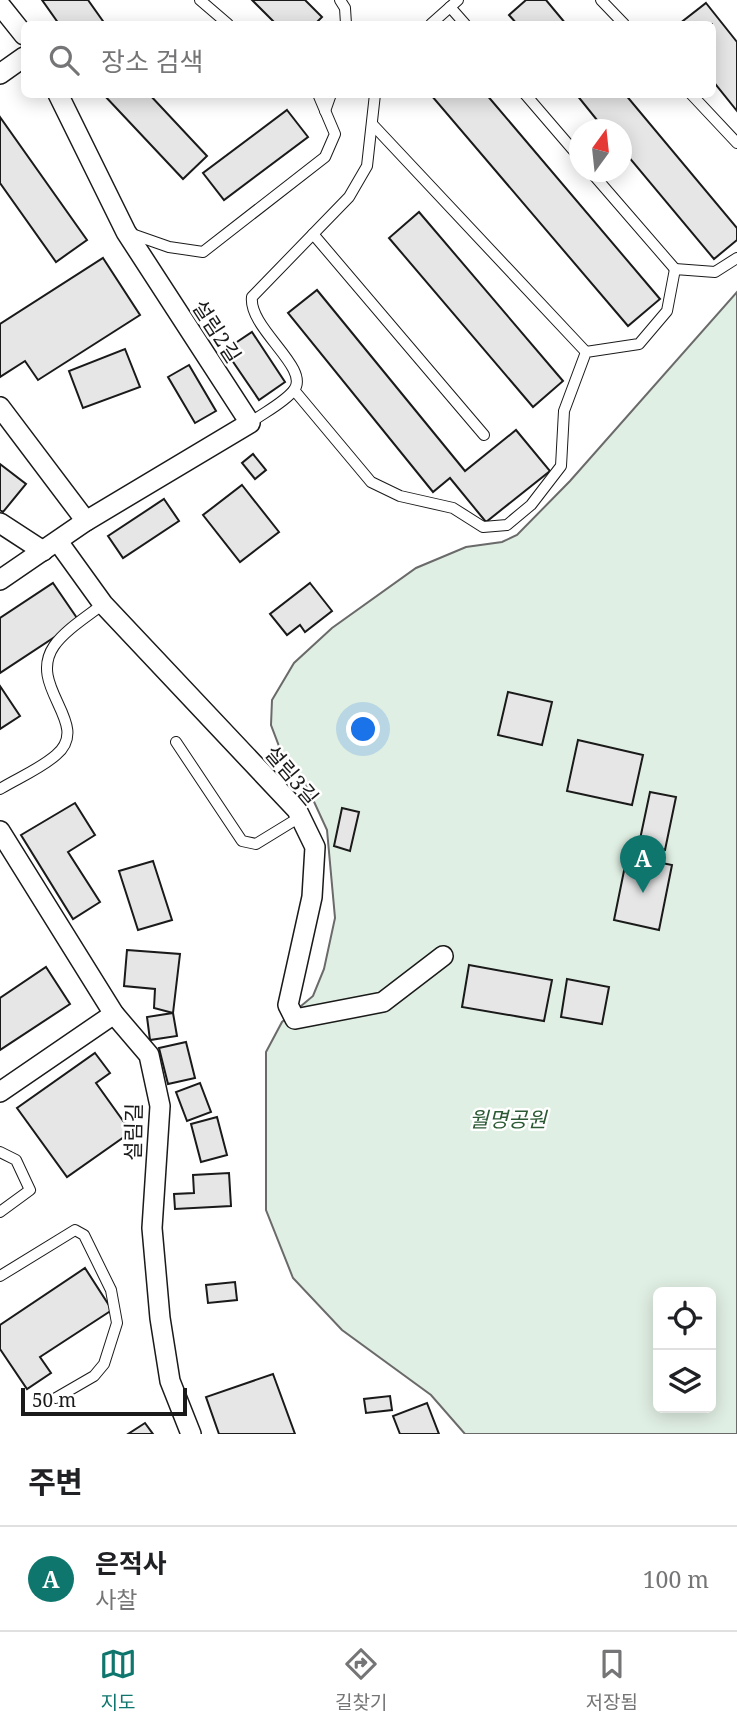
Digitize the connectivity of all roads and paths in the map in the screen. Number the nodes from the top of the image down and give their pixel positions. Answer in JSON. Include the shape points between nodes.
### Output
{"nodes":[{"id":1,"x":200,"y":0,"type":"edge"},
{"id":2,"x":340,"y":0,"type":"edge"},
{"id":3,"x":601,"y":0,"type":"edge"},
{"id":4,"x":454,"y":4,"type":"edge"},
{"id":5,"x":0,"y":5,"type":"edge"},
{"id":6,"x":224,"y":21,"type":"edge"},
{"id":7,"x":346,"y":21,"type":"edge"},
{"id":8,"x":434,"y":21,"type":"edge"},
{"id":9,"x":463,"y":21,"type":"edge"},
{"id":10,"x":621,"y":21,"type":"edge"},
{"id":11,"x":21,"y":31,"type":"edge"},
{"id":12,"x":21,"y":59,"type":"edge"},
{"id":13,"x":0,"y":74,"type":"edge"},
{"id":14,"x":60,"y":98,"type":"edge"},
{"id":15,"x":320,"y":98,"type":"edge"},
{"id":16,"x":330,"y":98,"type":"edge"},
{"id":17,"x":375,"y":98,"type":"edge"},
{"id":18,"x":528,"y":98,"type":"edge"},
{"id":19,"x":695,"y":98,"type":"edge"},
{"id":20,"x":325,"y":111,"type":"junction"},
{"id":21,"x":373,"y":125,"type":"junction"},
{"id":22,"x":737,"y":143,"type":"edge"},
{"id":23,"x":569,"y":146,"type":"edge"},
{"id":24,"x":600,"y":182,"type":"edge"},
{"id":25,"x":125,"y":232,"type":"junction"},
{"id":26,"x":313,"y":234,"type":"junction"},
{"id":27,"x":737,"y":258,"type":"edge"},
{"id":28,"x":675,"y":269,"type":"junction"},
{"id":29,"x":586,"y":352,"type":"junction"},
{"id":30,"x":294,"y":390,"type":"junction"},
{"id":31,"x":0,"y":407,"type":"edge"},
{"id":32,"x":250,"y":423,"type":"junction"},
{"id":33,"x":484,"y":435,"type":"dead end"},
{"id":34,"x":86,"y":521,"type":"junction"},
{"id":35,"x":0,"y":523,"type":"edge"},
{"id":36,"x":51,"y":547,"type":"junction"},
{"id":37,"x":0,"y":580,"type":"edge"},
{"id":38,"x":103,"y":604,"type":"junction"},
{"id":39,"x":176,"y":742,"type":"dead end"},
{"id":40,"x":0,"y":789,"type":"edge"},
{"id":41,"x":300,"y":817,"type":"junction"},
{"id":42,"x":0,"y":831,"type":"edge"},
{"id":43,"x":443,"y":956,"type":"dead end"},
{"id":44,"x":114,"y":1014,"type":"junction"},
{"id":45,"x":0,"y":1092,"type":"edge"},
{"id":46,"x":0,"y":1152,"type":"edge"},
{"id":47,"x":0,"y":1212,"type":"edge"},
{"id":48,"x":0,"y":1276,"type":"edge"},
{"id":49,"x":56,"y":1398,"type":"dead end"},
{"id":50,"x":191,"y":1434,"type":"edge"}],
"edges":[{"from":1,"to":6,"type":"lane"},
{"from":2,"to":7,"type":"lane"},
{"from":3,"to":10,"type":"lane"},
{"from":4,"to":8,"type":"lane"},
{"from":4,"to":9,"type":"lane"},
{"from":5,"to":11,"type":"street"},
{"from":12,"to":13,"type":"street"},
{"from":14,"to":25,"type":"street","name":"설림2길"},
{"from":15,"to":20,"type":"lane"},
{"from":16,"to":20,"type":"lane"},
{"from":17,"to":21,"type":"lane"},
{"from":18,"to":23,"type":"lane"},
{"from":19,"to":22,"type":"lane"},
{"from":20,"to":25,"type":"lane","via":[[335,134],[325,157],[203,252],[169,247]]},
{"from":21,"to":26,"type":"lane","via":[[367,166],[349,197]]},
{"from":21,"to":29,"type":"lane"},
{"from":24,"to":28,"type":"lane"},
{"from":25,"to":32,"type":"street","name":"설림2길"},
{"from":26,"to":30,"type":"lane","via":[[260,286],[251,308],[296,370]]},
{"from":26,"to":33,"type":"lane"},
{"from":27,"to":28,"type":"lane","via":[[715,272]]},
{"from":28,"to":29,"type":"lane","via":[[667,311],[639,344]]},
{"from":29,"to":30,"type":"lane","via":[[564,411],[561,466],[531,505],[507,525],[483,527],[453,508],[400,495],[371,482]]},
{"from":30,"to":32,"type":"lane"},
{"from":31,"to":34,"type":"street"},
{"from":32,"to":34,"type":"street"},
{"from":34,"to":36,"type":"street"},
{"from":35,"to":36,"type":"street","name":"설림3길"},
{"from":36,"to":37,"type":"street"},
{"from":36,"to":38,"type":"street","name":"설림3길"},
{"from":38,"to":40,"type":"lane","via":[[54,645],[46,665],[46,680],[66,719],[68,738],[58,754]]},
{"from":38,"to":41,"type":"street","name":"설림3길"},
{"from":39,"to":41,"type":"lane","via":[[242,841],[256,844]]},
{"from":41,"to":43,"type":"street","name":"설림3길","via":[[316,847],[312,897],[288,1004],[295,1019],[383,1002]]},
{"from":42,"to":44,"type":"street","name":"설림길"},
{"from":44,"to":45,"type":"street"},
{"from":44,"to":50,"type":"street","name":"설림길","via":[[149,1055],[160,1106],[152,1228],[160,1318],[170,1381]]},
{"from":46,"to":47,"type":"lane","via":[[16,1160],[30,1190]]},
{"from":48,"to":49,"type":"lane","via":[[75,1230],[84,1235],[111,1290],[117,1323],[104,1364],[94,1376]]}]}
